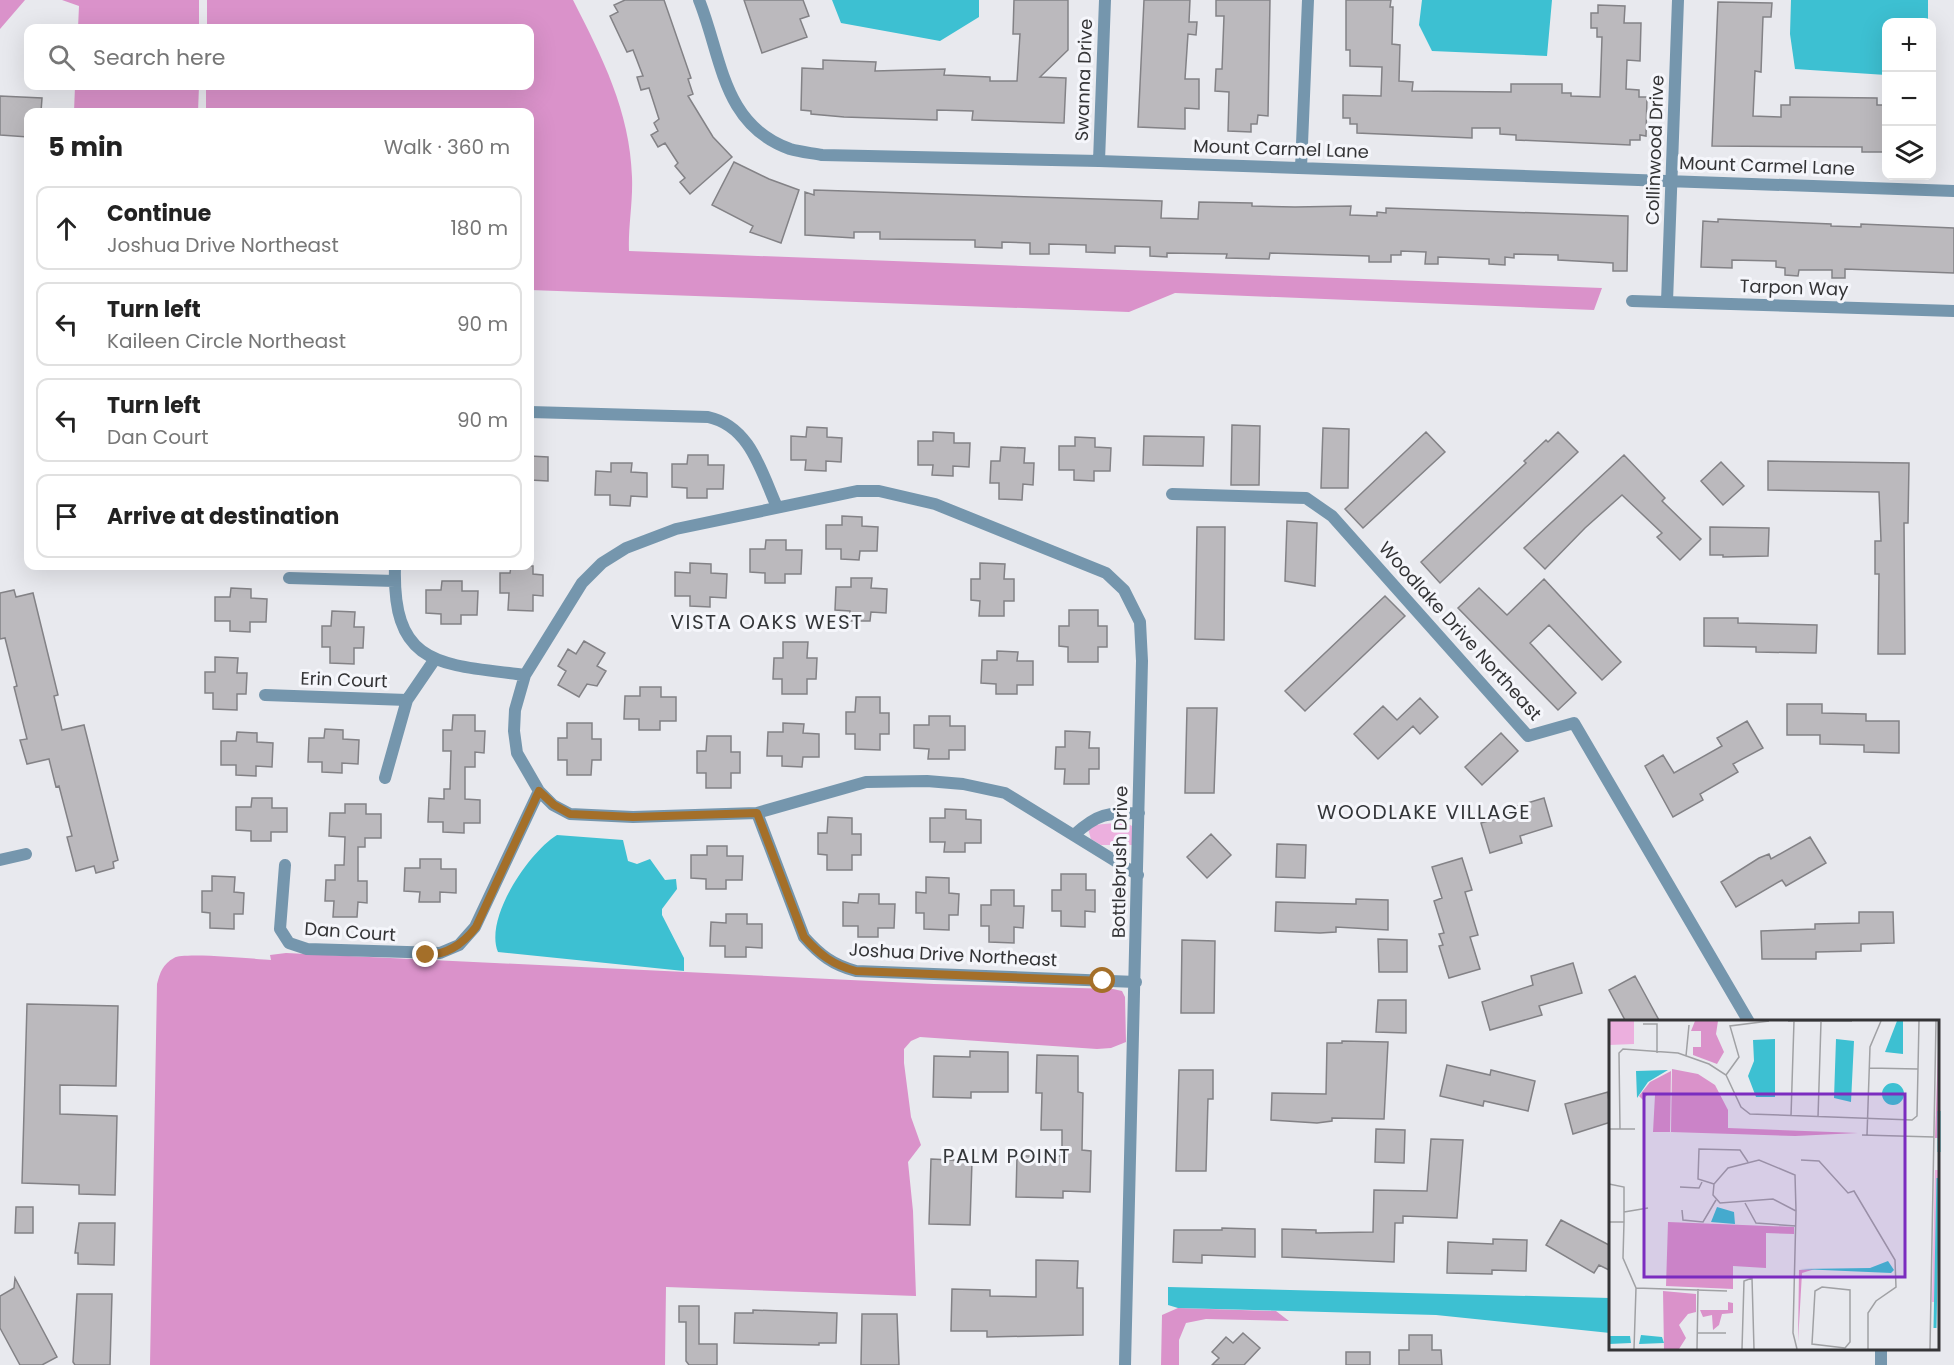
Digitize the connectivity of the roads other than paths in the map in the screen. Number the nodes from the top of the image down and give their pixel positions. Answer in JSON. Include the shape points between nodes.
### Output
{"nodes":[{"id":1,"x":699,"y":0,"type":"edge"},
{"id":2,"x":1105,"y":0,"type":"edge"},
{"id":3,"x":1308,"y":0,"type":"edge"},
{"id":4,"x":1678,"y":0,"type":"edge"},
{"id":5,"x":1099,"y":161,"type":"junction"},
{"id":6,"x":1301,"y":168,"type":"junction"},
{"id":7,"x":1673,"y":181,"type":"junction"},
{"id":8,"x":1954,"y":191,"type":"edge"},
{"id":9,"x":1632,"y":301,"type":"dead end"},
{"id":10,"x":1667,"y":302,"type":"junction"},
{"id":11,"x":1954,"y":311,"type":"edge"},
{"id":12,"x":534,"y":412,"type":"edge"},
{"id":13,"x":1172,"y":494,"type":"dead end"},
{"id":14,"x":777,"y":507,"type":"junction"},
{"id":15,"x":395,"y":570,"type":"edge"},
{"id":16,"x":289,"y":578,"type":"dead end"},
{"id":17,"x":395,"y":581,"type":"junction"},
{"id":18,"x":435,"y":659,"type":"junction"},
{"id":19,"x":525,"y":675,"type":"junction"},
{"id":20,"x":265,"y":695,"type":"dead end"},
{"id":21,"x":407,"y":700,"type":"junction"},
{"id":22,"x":385,"y":778,"type":"dead end"},
{"id":23,"x":539,"y":791,"type":"junction"},
{"id":24,"x":757,"y":813,"type":"junction"},
{"id":25,"x":1139,"y":813,"type":"junction"},
{"id":26,"x":1074,"y":835,"type":"junction"},
{"id":27,"x":26,"y":854,"type":"dead end"},
{"id":28,"x":0,"y":860,"type":"edge"},
{"id":29,"x":285,"y":865,"type":"dead end"},
{"id":30,"x":1138,"y":875,"type":"junction"},
{"id":31,"x":1136,"y":982,"type":"junction"},
{"id":32,"x":1748,"y":1020,"type":"edge"},
{"id":33,"x":1125,"y":1365,"type":"edge"}],
"edges":[{"from":1,"to":5,"type":"street","name":"Mount Carmel Lane","via":[[713,33],[729,94],[748,124],[789,148],[822,154]]},
{"from":2,"to":5,"type":"street","name":"Swanna Drive"},
{"from":3,"to":6,"type":"street"},
{"from":4,"to":7,"type":"street","name":"Collinwood Drive"},
{"from":5,"to":6,"type":"street","name":"Mount Carmel Lane"},
{"from":6,"to":7,"type":"street","name":"Mount Carmel Lane"},
{"from":7,"to":8,"type":"street","name":"Mount Carmel Lane"},
{"from":7,"to":10,"type":"street","name":"Collinwood Drive"},
{"from":9,"to":10,"type":"street","name":"Tarpon Way"},
{"from":10,"to":11,"type":"street","name":"Tarpon Way"},
{"from":12,"to":14,"type":"street","via":[[720,419],[732,425],[748,443]]},
{"from":13,"to":32,"type":"street","name":"Woodlake Drive Northeast","via":[[1306,498],[1332,516],[1528,736],[1574,723]]},
{"from":14,"to":19,"type":"street","name":"Bottlebrush Drive","via":[[676,529],[626,548],[602,563],[582,583]]},
{"from":14,"to":25,"type":"street","name":"Bottlebrush Drive","via":[[879,490],[935,504],[1106,573],[1124,590],[1140,622]]},
{"from":15,"to":17,"type":"street"},
{"from":16,"to":17,"type":"street"},
{"from":17,"to":18,"type":"street","via":[[398,615],[405,634],[418,649]]},
{"from":18,"to":19,"type":"street","via":[[459,667]]},
{"from":18,"to":21,"type":"street","name":"Erin Court"},
{"from":19,"to":23,"type":"street","name":"Bottlebrush Drive","via":[[515,710],[514,731],[517,753]]},
{"from":20,"to":21,"type":"street","name":"Erin Court"},
{"from":21,"to":22,"type":"street"},
{"from":23,"to":24,"type":"street","via":[[570,814],[633,817]]},
{"from":23,"to":29,"type":"street","name":"Dan Court","via":[[476,927],[459,945],[440,953],[307,949],[289,943],[280,929]]},
{"from":24,"to":26,"type":"street","via":[[866,782],[927,781],[1005,792]]},
{"from":24,"to":31,"type":"street","name":"Joshua Drive Northeast","via":[[804,937],[836,966],[856,971]]},
{"from":25,"to":26,"type":"street","via":[[1108,813],[1093,818]]},
{"from":25,"to":30,"type":"street","name":"Bottlebrush Drive"},
{"from":26,"to":30,"type":"street"},
{"from":27,"to":28,"type":"street"},
{"from":30,"to":31,"type":"street","name":"Bottlebrush Drive"},
{"from":31,"to":33,"type":"street","name":"Bottlebrush Drive"}]}
